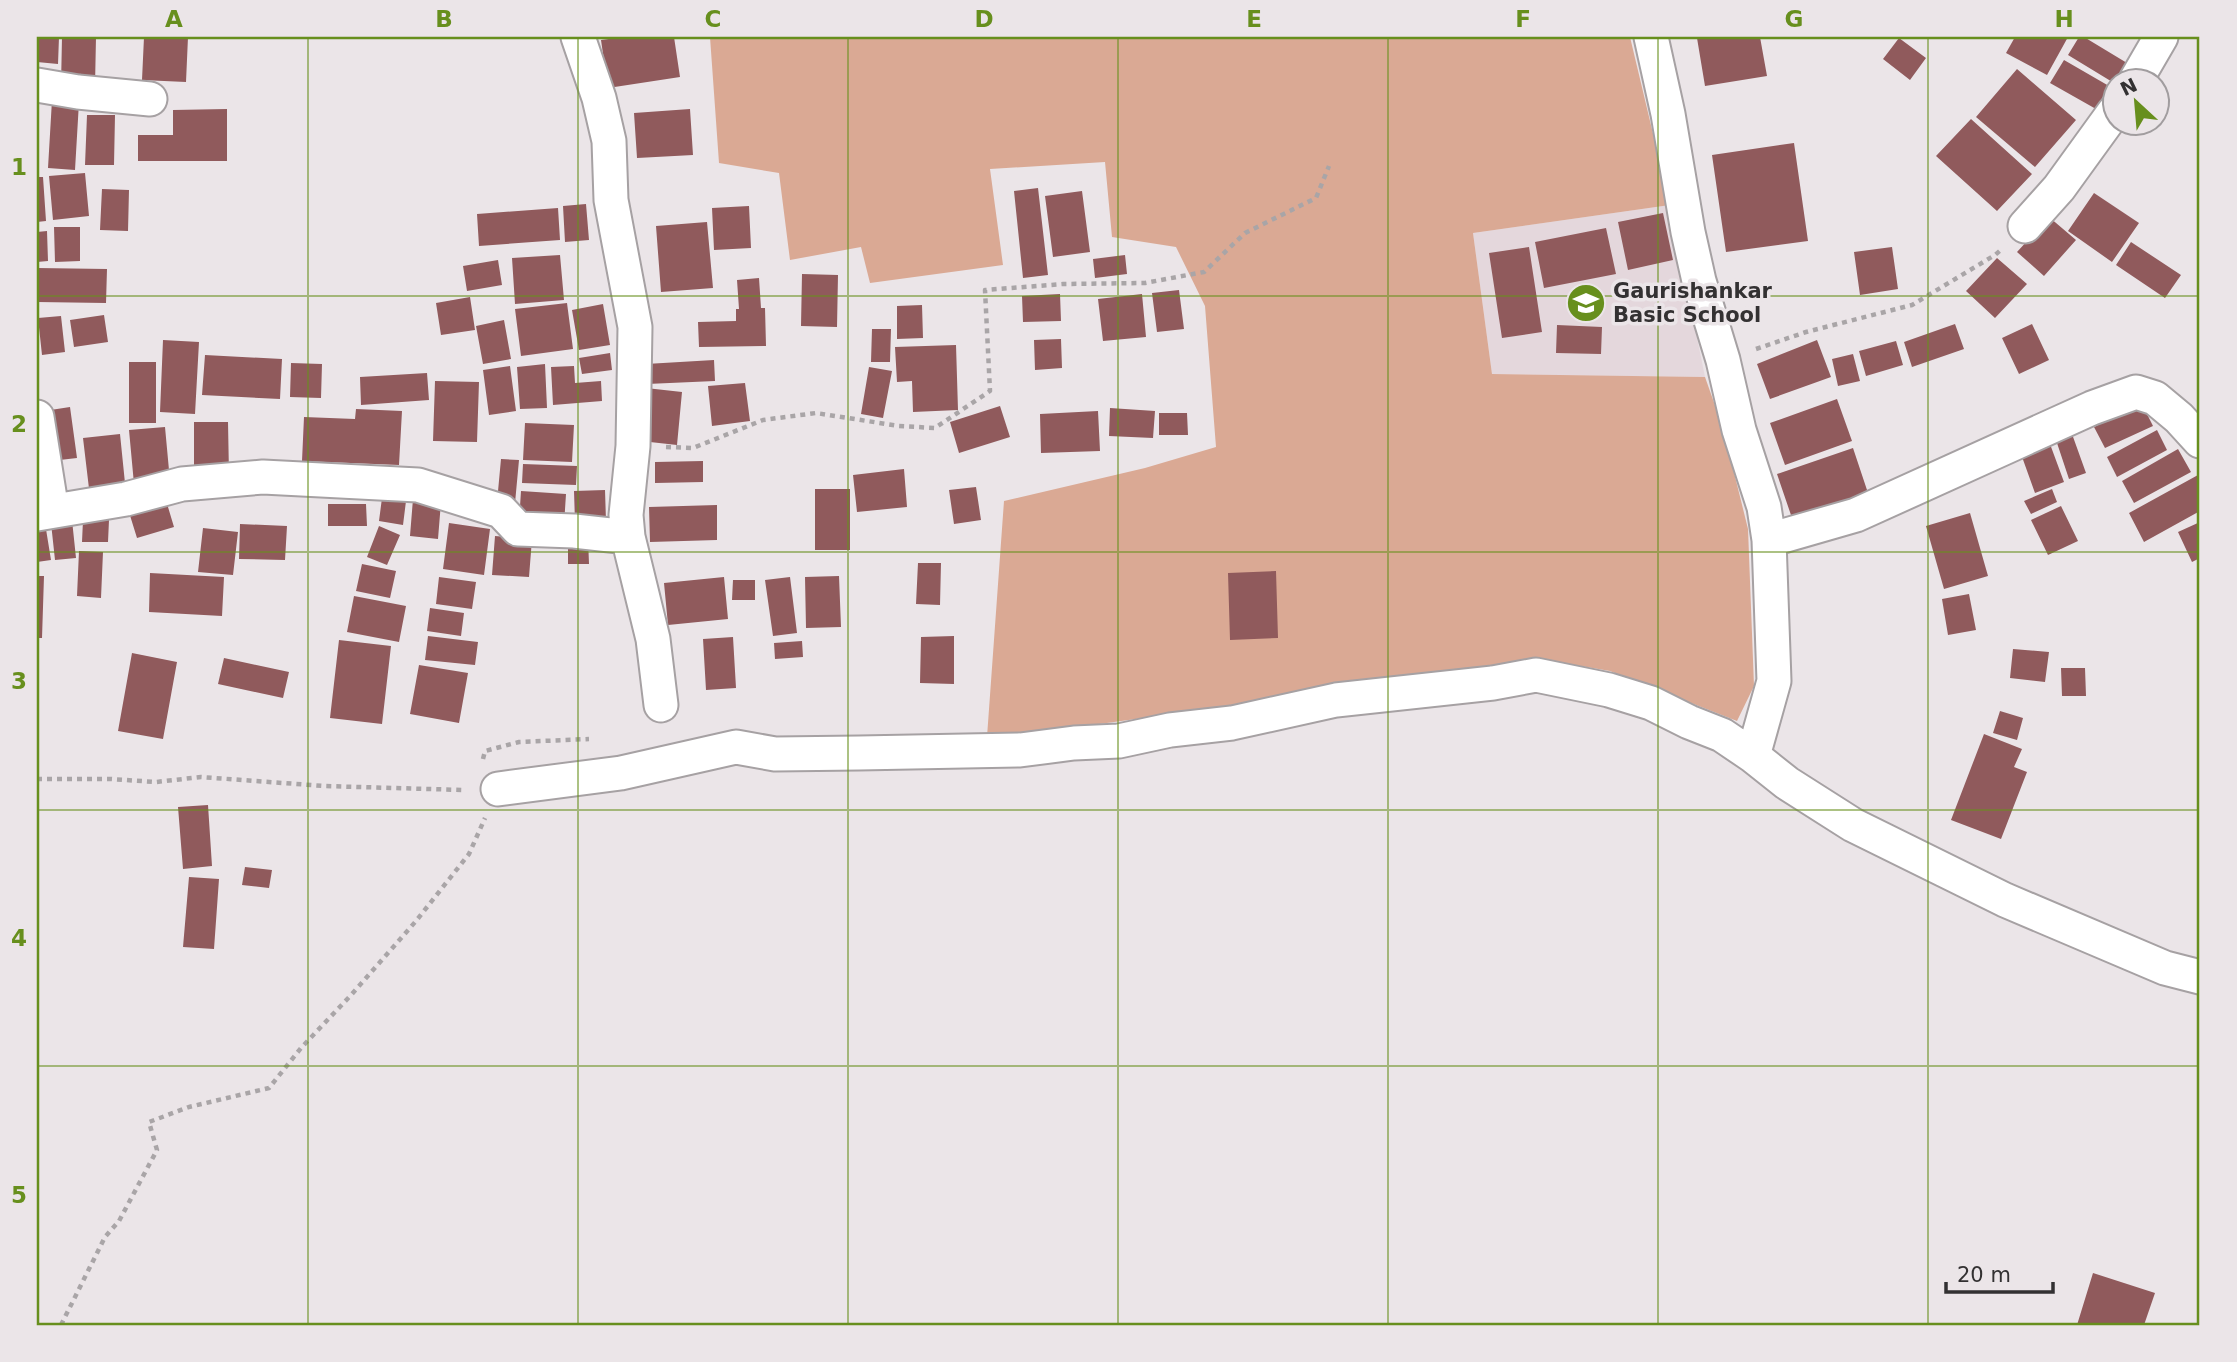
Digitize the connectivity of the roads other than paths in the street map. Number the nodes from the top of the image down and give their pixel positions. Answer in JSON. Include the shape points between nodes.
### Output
{"nodes":[{"id":1,"x":578,"y":37,"type":"edge"},
{"id":2,"x":1651,"y":37,"type":"edge"},
{"id":3,"x":2161,"y":37,"type":"edge"},
{"id":4,"x":2144,"y":66,"type":"edge"},
{"id":5,"x":37,"y":85,"type":"edge"},
{"id":6,"x":150,"y":99,"type":"dead end"},
{"id":7,"x":2100,"y":132,"type":"edge"},
{"id":8,"x":2025,"y":226,"type":"road end"},
{"id":9,"x":37,"y":417,"type":"edge"},
{"id":10,"x":2193,"y":421,"type":"edge"},
{"id":11,"x":44,"y":512,"type":"edge"},
{"id":12,"x":628,"y":537,"type":"junction"},
{"id":13,"x":1769,"y":541,"type":"junction"},
{"id":14,"x":661,"y":705,"type":"dead end"},
{"id":15,"x":1754,"y":755,"type":"junction"},
{"id":16,"x":498,"y":789,"type":"road end"},
{"id":17,"x":2200,"y":977,"type":"edge"}],
"edges":[{"from":1,"to":12,"type":"street","via":[[609,141],[611,200],[635,327],[633,446],[625,515]]},
{"from":2,"to":13,"type":"street","via":[[1694,257],[1764,507]]},
{"from":3,"to":4,"type":"street"},
{"from":5,"to":6,"type":"street"},
{"from":7,"to":8,"type":"street"},
{"from":9,"to":11,"type":"street"},
{"from":10,"to":13,"type":"street","via":[[2136,392],[1856,515]]},
{"from":11,"to":12,"type":"street","via":[[126,499],[182,484],[263,477],[357,481],[418,485],[501,511],[518,529]]},
{"from":12,"to":14,"type":"street","via":[[653,639]]},
{"from":13,"to":15,"type":"street","via":[[1774,681]]},
{"from":15,"to":16,"type":"street","via":[[1651,703],[1536,675],[1336,700],[1119,741],[1020,750],[873,753],[775,754],[736,747],[621,773]]},
{"from":15,"to":17,"type":"street","via":[[1787,783],[1853,825],[2005,900],[2165,968]]}]}
